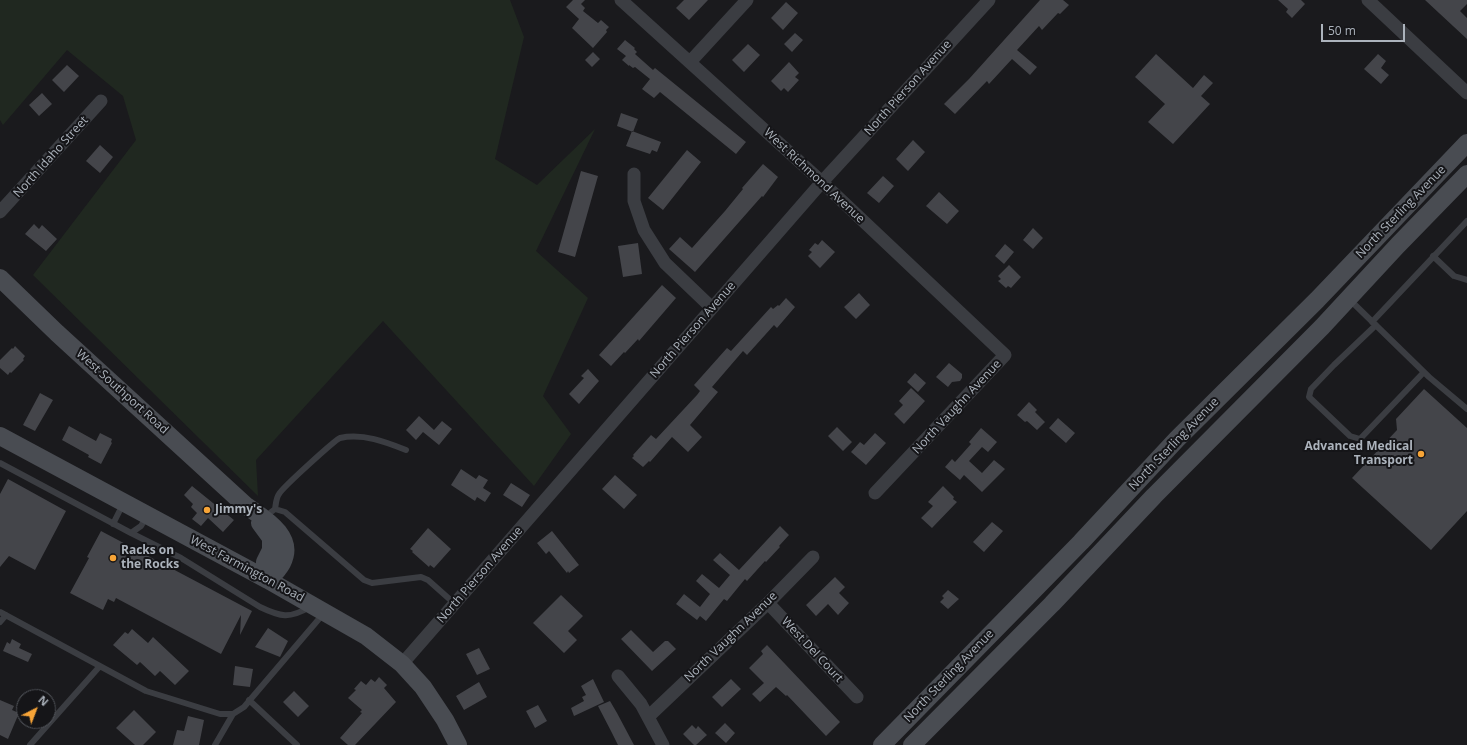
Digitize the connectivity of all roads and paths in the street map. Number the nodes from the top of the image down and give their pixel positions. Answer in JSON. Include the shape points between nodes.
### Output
{"nodes":[{"id":1,"x":621,"y":0,"type":"edge"},
{"id":2,"x":747,"y":0,"type":"edge"},
{"id":3,"x":989,"y":0,"type":"edge"},
{"id":4,"x":1368,"y":0,"type":"edge"},
{"id":5,"x":690,"y":62,"type":"junction"},
{"id":6,"x":1467,"y":93,"type":"edge"},
{"id":7,"x":102,"y":101,"type":"dead end"},
{"id":8,"x":1467,"y":143,"type":"edge"},
{"id":9,"x":634,"y":174,"type":"dead end"},
{"id":10,"x":1467,"y":174,"type":"edge"},
{"id":11,"x":822,"y":182,"type":"junction"},
{"id":12,"x":0,"y":212,"type":"edge"},
{"id":13,"x":1467,"y":221,"type":"edge"},
{"id":14,"x":1434,"y":256,"type":"junction"},
{"id":15,"x":0,"y":278,"type":"edge"},
{"id":16,"x":1467,"y":280,"type":"edge"},
{"id":17,"x":1348,"y":298,"type":"junction"},
{"id":18,"x":712,"y":308,"type":"junction"},
{"id":19,"x":1374,"y":323,"type":"junction"},
{"id":20,"x":1005,"y":355,"type":"joint"},
{"id":21,"x":1424,"y":372,"type":"junction"},
{"id":22,"x":1467,"y":409,"type":"edge"},
{"id":23,"x":0,"y":436,"type":"edge"},
{"id":24,"x":406,"y":450,"type":"dead end"},
{"id":25,"x":0,"y":463,"type":"edge"},
{"id":26,"x":876,"y":494,"type":"dead end"},
{"id":27,"x":124,"y":503,"type":"junction"},
{"id":28,"x":245,"y":505,"type":"junction"},
{"id":29,"x":269,"y":514,"type":"junction"},
{"id":30,"x":147,"y":516,"type":"junction"},
{"id":31,"x":114,"y":524,"type":"junction"},
{"id":32,"x":131,"y":533,"type":"junction"},
{"id":33,"x":813,"y":557,"type":"dead end"},
{"id":34,"x":268,"y":580,"type":"junction"},
{"id":35,"x":768,"y":603,"type":"junction"},
{"id":36,"x":455,"y":604,"type":"junction"},
{"id":37,"x":320,"y":608,"type":"junction"},
{"id":38,"x":3,"y":614,"type":"edge"},
{"id":39,"x":0,"y":622,"type":"edge"},
{"id":40,"x":402,"y":664,"type":"junction"},
{"id":41,"x":100,"y":666,"type":"junction"},
{"id":42,"x":618,"y":676,"type":"dead end"},
{"id":43,"x":857,"y":697,"type":"dead end"},
{"id":44,"x":249,"y":700,"type":"junction"},
{"id":45,"x":233,"y":714,"type":"junction"},
{"id":46,"x":648,"y":717,"type":"junction"},
{"id":47,"x":30,"y":745,"type":"edge"},
{"id":48,"x":215,"y":745,"type":"edge"},
{"id":49,"x":297,"y":745,"type":"edge"},
{"id":50,"x":458,"y":745,"type":"edge"},
{"id":51,"x":663,"y":745,"type":"edge"},
{"id":52,"x":882,"y":745,"type":"edge"},
{"id":53,"x":912,"y":745,"type":"edge"}],
"edges":[{"from":1,"to":5,"type":"street","name":"West Richmond Avenue"},
{"from":2,"to":5,"type":"street"},
{"from":3,"to":11,"type":"street","name":"North Pierson Avenue"},
{"from":4,"to":6,"type":"street"},
{"from":5,"to":11,"type":"street","name":"West Richmond Avenue"},
{"from":7,"to":12,"type":"street","name":"North Idaho Street"},
{"from":8,"to":52,"type":"main road","name":"North Sterling Avenue"},
{"from":9,"to":18,"type":"street","via":[[634,201],[644,230],[666,263]]},
{"from":10,"to":17,"type":"main road","name":"North Sterling Avenue"},
{"from":11,"to":18,"type":"street","name":"North Pierson Avenue"},
{"from":11,"to":20,"type":"street","name":"West Richmond Avenue"},
{"from":13,"to":14,"type":"lane"},
{"from":14,"to":16,"type":"lane","via":[[1454,276]]},
{"from":14,"to":19,"type":"lane"},
{"from":15,"to":28,"type":"main road","name":"West Southport Road"},
{"from":17,"to":19,"type":"lane"},
{"from":17,"to":53,"type":"main road","name":"North Sterling Avenue"},
{"from":18,"to":36,"type":"street","name":"North Pierson Avenue"},
{"from":19,"to":21,"type":"lane"},
{"from":19,"to":21,"type":"lane","via":[[1311,389],[1309,397],[1350,436],[1360,439]]},
{"from":20,"to":26,"type":"street","name":"North Vaughn Avenue"},
{"from":21,"to":22,"type":"lane"},
{"from":23,"to":27,"type":"main road","name":"West Farmington Road"},
{"from":24,"to":29,"type":"lane","via":[[379,440],[339,438],[279,494]]},
{"from":25,"to":31,"type":"lane"},
{"from":27,"to":30,"type":"main road","name":"West Farmington Road"},
{"from":27,"to":31,"type":"lane"},
{"from":28,"to":29,"type":"main road","name":"West Southport Road"},
{"from":28,"to":34,"type":"main road","name":"West Southport Road","via":[[271,538],[271,550],[265,562]]},
{"from":29,"to":34,"type":"main road","name":"West Southport Road","via":[[286,545],[286,553],[282,563]]},
{"from":29,"to":36,"type":"lane","via":[[280,510],[291,516],[364,580],[372,583],[421,577],[428,580]]},
{"from":30,"to":32,"type":"lane","via":[[141,526]]},
{"from":30,"to":34,"type":"main road","name":"West Farmington Road"},
{"from":31,"to":32,"type":"lane"},
{"from":32,"to":37,"type":"lane","via":[[182,558],[271,612],[288,616]]},
{"from":33,"to":35,"type":"street","name":"North Vaughn Avenue"},
{"from":34,"to":37,"type":"main road","name":"West Farmington Road"},
{"from":35,"to":43,"type":"street","name":"West Del Court"},
{"from":35,"to":46,"type":"street","name":"North Vaughn Avenue"},
{"from":36,"to":40,"type":"street","name":"North Pierson Avenue"},
{"from":37,"to":40,"type":"main road","name":"West Farmington Road","via":[[366,636]]},
{"from":37,"to":44,"type":"lane"},
{"from":38,"to":39,"type":"lane"},
{"from":38,"to":41,"type":"lane"},
{"from":40,"to":50,"type":"main road","name":"West Farmington Road","via":[[423,687]]},
{"from":41,"to":45,"type":"lane","via":[[146,691],[220,714]]},
{"from":41,"to":47,"type":"lane"},
{"from":42,"to":46,"type":"street","via":[[636,697]]},
{"from":44,"to":45,"type":"lane"},
{"from":44,"to":49,"type":"lane"},
{"from":45,"to":48,"type":"lane"},
{"from":46,"to":51,"type":"street"}]}
